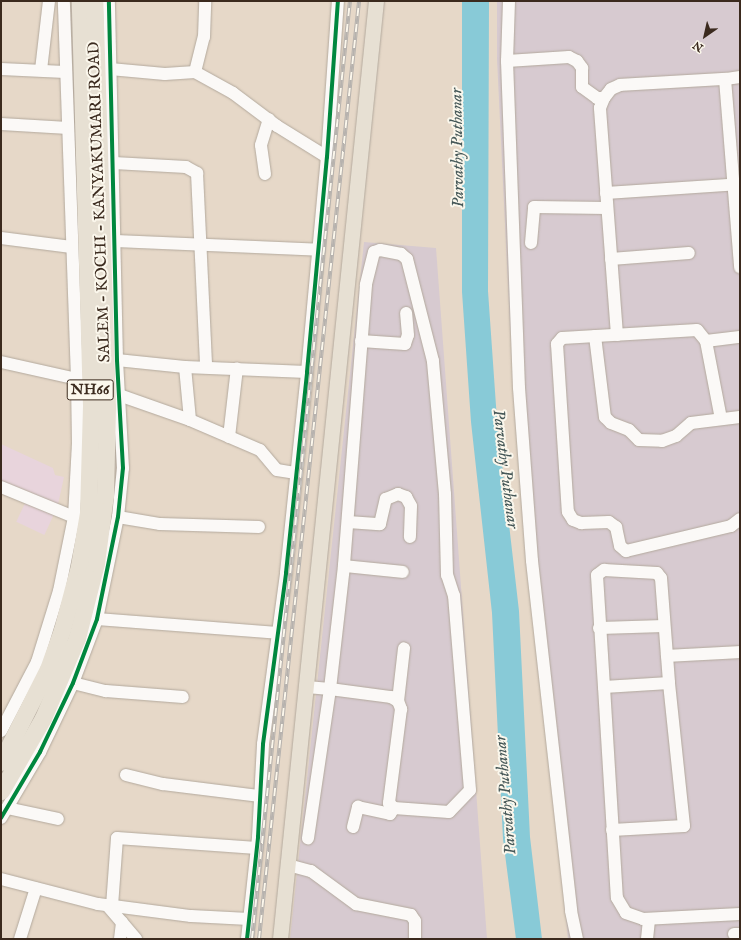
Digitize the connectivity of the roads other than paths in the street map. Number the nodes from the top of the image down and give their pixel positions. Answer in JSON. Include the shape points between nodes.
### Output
{"nodes":[{"id":1,"x":49,"y":1,"type":"edge"},
{"id":2,"x":64,"y":1,"type":"edge"},
{"id":3,"x":80,"y":1,"type":"edge"},
{"id":4,"x":94,"y":1,"type":"edge"},
{"id":5,"x":109,"y":1,"type":"edge"},
{"id":6,"x":205,"y":1,"type":"edge"},
{"id":7,"x":338,"y":1,"type":"edge"},
{"id":8,"x":376,"y":1,"type":"edge"},
{"id":9,"x":509,"y":1,"type":"edge"},
{"id":10,"x":507,"y":60,"type":"junction"},
{"id":11,"x":1,"y":68,"type":"edge"},
{"id":12,"x":110,"y":69,"type":"junction"},
{"id":13,"x":41,"y":70,"type":"junction"},
{"id":14,"x":65,"y":72,"type":"junction"},
{"id":15,"x":195,"y":72,"type":"junction"},
{"id":16,"x":740,"y":77,"type":"edge"},
{"id":17,"x":726,"y":79,"type":"junction"},
{"id":18,"x":604,"y":98,"type":"junction"},
{"id":19,"x":269,"y":119,"type":"junction"},
{"id":20,"x":1,"y":124,"type":"edge"},
{"id":21,"x":68,"y":128,"type":"junction"},
{"id":22,"x":328,"y":157,"type":"junction"},
{"id":23,"x":114,"y":163,"type":"junction"},
{"id":24,"x":265,"y":174,"type":"dead end"},
{"id":25,"x":737,"y":185,"type":"edge"},
{"id":26,"x":606,"y":193,"type":"junction"},
{"id":27,"x":607,"y":208,"type":"junction"},
{"id":28,"x":1,"y":238,"type":"edge"},
{"id":29,"x":116,"y":241,"type":"junction"},
{"id":30,"x":531,"y":244,"type":"dead end"},
{"id":31,"x":200,"y":245,"type":"junction"},
{"id":32,"x":71,"y":247,"type":"junction"},
{"id":33,"x":319,"y":250,"type":"junction"},
{"id":34,"x":689,"y":253,"type":"dead end"},
{"id":35,"x":611,"y":259,"type":"junction"},
{"id":36,"x":740,"y":267,"type":"edge"},
{"id":37,"x":406,"y":313,"type":"dead end"},
{"id":38,"x":617,"y":335,"type":"junction"},
{"id":39,"x":595,"y":336,"type":"junction"},
{"id":40,"x":740,"y":337,"type":"edge"},
{"id":41,"x":361,"y":341,"type":"junction"},
{"id":42,"x":706,"y":341,"type":"junction"},
{"id":43,"x":117,"y":360,"type":"junction"},
{"id":44,"x":1,"y":362,"type":"edge"},
{"id":45,"x":185,"y":367,"type":"junction"},
{"id":46,"x":206,"y":367,"type":"junction"},
{"id":47,"x":237,"y":368,"type":"junction"},
{"id":48,"x":307,"y":372,"type":"junction"},
{"id":49,"x":77,"y":379,"type":"junction"},
{"id":50,"x":118,"y":395,"type":"junction"},
{"id":51,"x":740,"y":417,"type":"edge"},
{"id":52,"x":721,"y":419,"type":"junction"},
{"id":53,"x":190,"y":420,"type":"junction"},
{"id":54,"x":229,"y":437,"type":"junction"},
{"id":55,"x":295,"y":474,"type":"junction"},
{"id":56,"x":1,"y":487,"type":"edge"},
{"id":57,"x":74,"y":517,"type":"junction"},
{"id":58,"x":118,"y":517,"type":"junction"},
{"id":59,"x":740,"y":519,"type":"edge"},
{"id":60,"x":348,"y":522,"type":"junction"},
{"id":61,"x":259,"y":527,"type":"dead end"},
{"id":62,"x":410,"y":537,"type":"dead end"},
{"id":63,"x":344,"y":566,"type":"junction"},
{"id":64,"x":403,"y":572,"type":"dead end"},
{"id":65,"x":97,"y":618,"type":"junction"},
{"id":66,"x":664,"y":626,"type":"junction"},
{"id":67,"x":599,"y":628,"type":"junction"},
{"id":68,"x":277,"y":633,"type":"junction"},
{"id":69,"x":404,"y":648,"type":"dead end"},
{"id":70,"x":740,"y":652,"type":"edge"},
{"id":71,"x":667,"y":656,"type":"junction"},
{"id":72,"x":73,"y":683,"type":"junction"},
{"id":73,"x":669,"y":683,"type":"junction"},
{"id":74,"x":307,"y":687,"type":"junction"},
{"id":75,"x":604,"y":687,"type":"junction"},
{"id":76,"x":330,"y":689,"type":"junction"},
{"id":77,"x":184,"y":697,"type":"dead end"},
{"id":78,"x":398,"y":701,"type":"junction"},
{"id":79,"x":1,"y":732,"type":"edge"},
{"id":80,"x":1,"y":762,"type":"edge"},
{"id":81,"x":126,"y":775,"type":"dead end"},
{"id":82,"x":1,"y":790,"type":"edge"},
{"id":83,"x":260,"y":796,"type":"junction"},
{"id":84,"x":394,"y":808,"type":"junction"},
{"id":85,"x":4,"y":813,"type":"edge"},
{"id":86,"x":58,"y":819,"type":"dead end"},
{"id":87,"x":353,"y":827,"type":"dead end"},
{"id":88,"x":612,"y":830,"type":"junction"},
{"id":89,"x":308,"y":838,"type":"dead end"},
{"id":90,"x":257,"y":848,"type":"junction"},
{"id":91,"x":288,"y":865,"type":"junction"},
{"id":92,"x":1,"y":879,"type":"edge"},
{"id":93,"x":36,"y":888,"type":"junction"},
{"id":94,"x":110,"y":905,"type":"junction"},
{"id":95,"x":740,"y":914,"type":"edge"},
{"id":96,"x":649,"y":919,"type":"junction"},
{"id":97,"x":249,"y":920,"type":"junction"},
{"id":98,"x":122,"y":922,"type":"junction"},
{"id":99,"x":20,"y":939,"type":"edge"},
{"id":100,"x":120,"y":939,"type":"edge"},
{"id":101,"x":136,"y":939,"type":"edge"},
{"id":102,"x":247,"y":939,"type":"edge"},
{"id":103,"x":280,"y":939,"type":"edge"},
{"id":104,"x":415,"y":939,"type":"edge"},
{"id":105,"x":577,"y":939,"type":"edge"},
{"id":106,"x":647,"y":939,"type":"edge"}],
"edges":[{"from":1,"to":13,"type":"street"},
{"from":2,"to":14,"type":"street"},
{"from":3,"to":80,"type":"highway","name":"SALEM - KOCHI - KANYAKUMARI ROAD","number":"NH66","via":[[90,382],[89,505],[79,566],[62,630],[45,676]]},
{"from":4,"to":82,"type":"highway","name":"SALEM - KOCHI - KANYAKUMARI ROAD","number":"NH66","via":[[107,406],[105,495],[96,563],[77,638],[42,718]]},
{"from":5,"to":12,"type":"street"},
{"from":6,"to":15,"type":"street","via":[[204,37]]},
{"from":7,"to":22,"type":"street"},
{"from":8,"to":74,"type":"main road"},
{"from":9,"to":10,"type":"street"},
{"from":10,"to":18,"type":"street","via":[[569,57],[577,61],[582,68],[582,87],[597,98]]},
{"from":10,"to":105,"type":"street","via":[[519,388],[532,554]]},
{"from":11,"to":13,"type":"street"},
{"from":12,"to":15,"type":"street","via":[[165,74]]},
{"from":12,"to":23,"type":"street"},
{"from":13,"to":14,"type":"street"},
{"from":14,"to":21,"type":"street"},
{"from":15,"to":19,"type":"street","via":[[233,93]]},
{"from":16,"to":17,"type":"street"},
{"from":17,"to":18,"type":"street","via":[[620,85]]},
{"from":17,"to":25,"type":"street"},
{"from":18,"to":26,"type":"street","via":[[600,108]]},
{"from":19,"to":22,"type":"street"},
{"from":19,"to":24,"type":"street","via":[[261,145]]},
{"from":20,"to":21,"type":"street"},
{"from":21,"to":32,"type":"street"},
{"from":22,"to":33,"type":"street"},
{"from":23,"to":29,"type":"street"},
{"from":23,"to":31,"type":"street","via":[[174,166],[195,170],[198,176]]},
{"from":25,"to":26,"type":"street"},
{"from":25,"to":36,"type":"street"},
{"from":26,"to":27,"type":"street"},
{"from":27,"to":30,"type":"street","via":[[534,207]]},
{"from":27,"to":35,"type":"street"},
{"from":28,"to":32,"type":"street"},
{"from":29,"to":31,"type":"street"},
{"from":29,"to":43,"type":"street"},
{"from":31,"to":33,"type":"street"},
{"from":31,"to":46,"type":"street"},
{"from":32,"to":49,"type":"street"},
{"from":33,"to":48,"type":"street"},
{"from":34,"to":35,"type":"street"},
{"from":35,"to":38,"type":"street"},
{"from":37,"to":41,"type":"street","via":[[408,335],[405,344]]},
{"from":38,"to":39,"type":"street"},
{"from":38,"to":42,"type":"street","via":[[693,329],[701,332]]},
{"from":39,"to":52,"type":"street","via":[[603,412],[611,423],[626,428],[642,442],[662,441],[676,436],[691,423]]},
{"from":39,"to":59,"type":"street","via":[[562,338],[556,344],[568,512],[573,520],[581,523],[609,522],[616,527],[620,546],[630,551],[731,526]]},
{"from":40,"to":42,"type":"street"},
{"from":41,"to":60,"type":"street"},
{"from":41,"to":84,"type":"street","via":[[366,285],[374,252],[380,250],[401,254],[407,259],[433,362],[444,494],[447,575],[454,596],[471,783],[467,794],[449,812]]},
{"from":42,"to":52,"type":"street"},
{"from":43,"to":45,"type":"street"},
{"from":43,"to":50,"type":"street"},
{"from":44,"to":49,"type":"street"},
{"from":45,"to":46,"type":"street"},
{"from":45,"to":53,"type":"street"},
{"from":46,"to":47,"type":"street"},
{"from":47,"to":48,"type":"street"},
{"from":47,"to":54,"type":"street"},
{"from":48,"to":55,"type":"street"},
{"from":49,"to":57,"type":"street","via":[[78,444]]},
{"from":50,"to":53,"type":"street"},
{"from":50,"to":58,"type":"street","via":[[122,468]]},
{"from":51,"to":52,"type":"street"},
{"from":53,"to":54,"type":"street"},
{"from":54,"to":55,"type":"street","via":[[264,453],[277,470]]},
{"from":55,"to":68,"type":"street"},
{"from":56,"to":57,"type":"street"},
{"from":57,"to":79,"type":"street","via":[[59,591],[37,662]]},
{"from":58,"to":61,"type":"street","via":[[160,524]]},
{"from":58,"to":65,"type":"street"},
{"from":60,"to":62,"type":"street","via":[[380,524],[386,499],[398,494],[406,497],[411,506]]},
{"from":60,"to":63,"type":"street"},
{"from":63,"to":64,"type":"street"},
{"from":63,"to":76,"type":"street"},
{"from":65,"to":68,"type":"street"},
{"from":65,"to":72,"type":"street"},
{"from":66,"to":67,"type":"street"},
{"from":66,"to":67,"type":"street","via":[[660,575],[654,572],[604,570],[598,572],[596,578]]},
{"from":66,"to":71,"type":"street"},
{"from":67,"to":75,"type":"street"},
{"from":68,"to":83,"type":"street","via":[[263,744]]},
{"from":69,"to":78,"type":"street"},
{"from":70,"to":71,"type":"street"},
{"from":71,"to":73,"type":"street"},
{"from":72,"to":77,"type":"street","via":[[106,691]]},
{"from":72,"to":85,"type":"street","via":[[40,752]]},
{"from":73,"to":75,"type":"street"},
{"from":73,"to":88,"type":"street","via":[[684,826]]},
{"from":74,"to":76,"type":"street"},
{"from":74,"to":91,"type":"main road"},
{"from":75,"to":88,"type":"street"},
{"from":76,"to":78,"type":"street","via":[[392,697]]},
{"from":76,"to":89,"type":"street"},
{"from":78,"to":84,"type":"street","via":[[402,709],[389,799],[390,805]]},
{"from":81,"to":83,"type":"street","via":[[163,784]]},
{"from":83,"to":90,"type":"street"},
{"from":84,"to":87,"type":"street","via":[[390,814],[358,807]]},
{"from":85,"to":86,"type":"street"},
{"from":88,"to":96,"type":"street","via":[[620,907],[633,917]]},
{"from":90,"to":94,"type":"street","via":[[117,838]]},
{"from":90,"to":97,"type":"street"},
{"from":91,"to":103,"type":"main road"},
{"from":91,"to":104,"type":"street","via":[[311,871],[356,904],[411,915],[415,921]]},
{"from":92,"to":93,"type":"street"},
{"from":93,"to":94,"type":"street"},
{"from":93,"to":99,"type":"street"},
{"from":94,"to":97,"type":"street","via":[[192,916]]},
{"from":94,"to":98,"type":"street"},
{"from":95,"to":96,"type":"street"},
{"from":96,"to":106,"type":"street"},
{"from":97,"to":102,"type":"street"},
{"from":98,"to":100,"type":"street"},
{"from":98,"to":101,"type":"street"}]}
